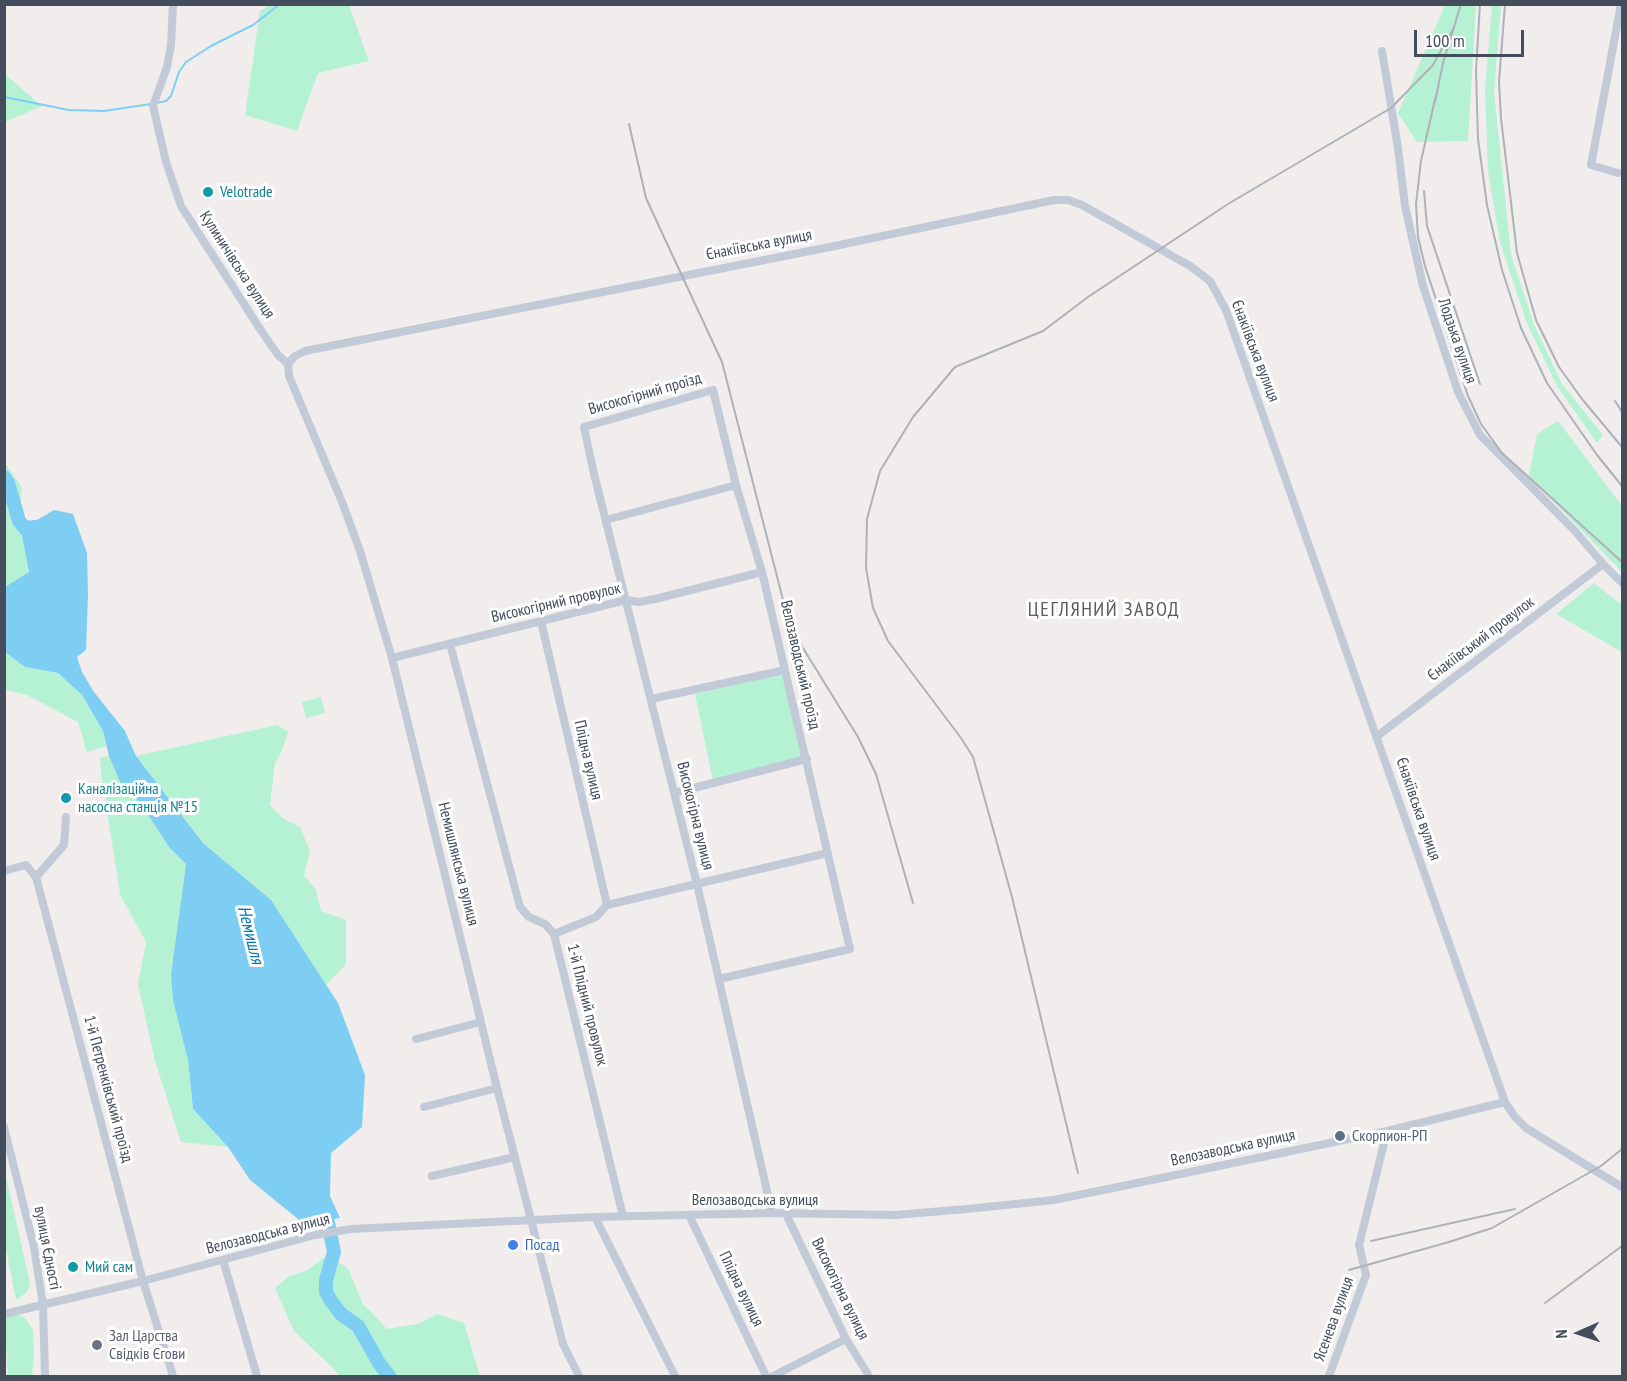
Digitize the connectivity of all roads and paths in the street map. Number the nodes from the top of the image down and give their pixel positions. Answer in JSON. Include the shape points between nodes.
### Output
{"nodes":[{"id":1,"x":173,"y":4,"type":"edge"},
{"id":2,"x":1621,"y":4,"type":"edge"},
{"id":3,"x":1382,"y":51,"type":"dead end"},
{"id":4,"x":1618,"y":173,"type":"dead end"},
{"id":5,"x":288,"y":364,"type":"junction"},
{"id":6,"x":713,"y":390,"type":"joint"},
{"id":7,"x":584,"y":427,"type":"joint"},
{"id":8,"x":736,"y":485,"type":"junction"},
{"id":9,"x":606,"y":520,"type":"junction"},
{"id":10,"x":1603,"y":564,"type":"junction"},
{"id":11,"x":762,"y":572,"type":"junction"},
{"id":12,"x":1623,"y":584,"type":"edge"},
{"id":13,"x":626,"y":600,"type":"junction"},
{"id":14,"x":541,"y":621,"type":"junction"},
{"id":15,"x":450,"y":644,"type":"junction"},
{"id":16,"x":392,"y":658,"type":"junction"},
{"id":17,"x":784,"y":670,"type":"junction"},
{"id":18,"x":651,"y":699,"type":"junction"},
{"id":19,"x":1376,"y":737,"type":"junction"},
{"id":20,"x":807,"y":759,"type":"junction"},
{"id":21,"x":674,"y":794,"type":"junction"},
{"id":22,"x":66,"y":817,"type":"dead end"},
{"id":23,"x":828,"y":853,"type":"junction"},
{"id":24,"x":4,"y":871,"type":"edge"},
{"id":25,"x":36,"y":877,"type":"junction"},
{"id":26,"x":697,"y":884,"type":"junction"},
{"id":27,"x":607,"y":905,"type":"junction"},
{"id":28,"x":554,"y":934,"type":"junction"},
{"id":29,"x":719,"y":980,"type":"junction"},
{"id":30,"x":481,"y":1022,"type":"junction"},
{"id":31,"x":416,"y":1039,"type":"dead end"},
{"id":32,"x":497,"y":1088,"type":"junction"},
{"id":33,"x":1505,"y":1102,"type":"junction"},
{"id":34,"x":424,"y":1107,"type":"dead end"},
{"id":35,"x":4,"y":1127,"type":"edge"},
{"id":36,"x":1387,"y":1131,"type":"junction"},
{"id":37,"x":515,"y":1156,"type":"junction"},
{"id":38,"x":432,"y":1176,"type":"dead end"},
{"id":39,"x":1623,"y":1187,"type":"edge"},
{"id":40,"x":772,"y":1213,"type":"junction"},
{"id":41,"x":786,"y":1214,"type":"junction"},
{"id":42,"x":689,"y":1215,"type":"junction"},
{"id":43,"x":623,"y":1216,"type":"junction"},
{"id":44,"x":596,"y":1217,"type":"junction"},
{"id":45,"x":531,"y":1220,"type":"junction"},
{"id":46,"x":223,"y":1260,"type":"junction"},
{"id":47,"x":143,"y":1281,"type":"junction"},
{"id":48,"x":43,"y":1305,"type":"junction"},
{"id":49,"x":4,"y":1314,"type":"edge"},
{"id":50,"x":846,"y":1339,"type":"junction"},
{"id":51,"x":45,"y":1377,"type":"edge"},
{"id":52,"x":173,"y":1377,"type":"edge"},
{"id":53,"x":257,"y":1377,"type":"edge"},
{"id":54,"x":579,"y":1377,"type":"edge"},
{"id":55,"x":675,"y":1377,"type":"edge"},
{"id":56,"x":766,"y":1377,"type":"edge"},
{"id":57,"x":773,"y":1377,"type":"edge"},
{"id":58,"x":869,"y":1377,"type":"edge"},
{"id":59,"x":1329,"y":1377,"type":"edge"}],
"edges":[{"from":1,"to":5,"type":"street","name":"Кулиничівська вулиця","via":[[167,67],[154,102],[166,162],[181,207],[278,355]]},
{"from":2,"to":4,"type":"street","via":[[1591,165]]},
{"from":3,"to":10,"type":"street","name":"Лодзька вулиця","via":[[1405,206],[1423,286],[1458,392],[1480,435]]},
{"from":5,"to":16,"type":"street","name":"Немишлянська вулиця","via":[[289,376],[360,551]]},
{"from":5,"to":19,"type":"street","name":"Єнакіївська вулиця","via":[[305,351],[1068,200],[1190,266],[1210,281],[1226,310]]},
{"from":6,"to":7,"type":"street","name":"Високогірний проїзд"},
{"from":6,"to":8,"type":"street","name":"Велозаводський проїзд"},
{"from":7,"to":9,"type":"street","name":"Високогірна вулиця"},
{"from":8,"to":9,"type":"street"},
{"from":8,"to":11,"type":"street","name":"Велозаводський проїзд"},
{"from":9,"to":13,"type":"street","name":"Високогірна вулиця"},
{"from":10,"to":12,"type":"street","name":"Лодзька вулиця"},
{"from":10,"to":19,"type":"street","name":"Єнакіївський провулок"},
{"from":11,"to":13,"type":"street","name":"Високогірний провулок","via":[[655,599]]},
{"from":11,"to":17,"type":"street","name":"Велозаводський проїзд"},
{"from":13,"to":14,"type":"street","name":"Високогірний провулок"},
{"from":13,"to":18,"type":"street","name":"Високогірна вулиця"},
{"from":14,"to":15,"type":"street","name":"Високогірний провулок"},
{"from":14,"to":27,"type":"street","name":"Плідна вулиця"},
{"from":15,"to":16,"type":"street","name":"Високогірний провулок"},
{"from":15,"to":28,"type":"street","name":"1-й Плідний провулок","via":[[520,907]]},
{"from":16,"to":30,"type":"street","name":"Немишлянська вулиця"},
{"from":17,"to":18,"type":"street"},
{"from":17,"to":20,"type":"street","name":"Велозаводський проїзд"},
{"from":18,"to":21,"type":"street","name":"Високогірна вулиця"},
{"from":19,"to":33,"type":"street","name":"Єнакіївська вулиця"},
{"from":20,"to":21,"type":"street"},
{"from":20,"to":23,"type":"street","name":"Велозаводський проїзд"},
{"from":21,"to":26,"type":"street","name":"Високогірна вулиця"},
{"from":22,"to":25,"type":"street","via":[[64,845]]},
{"from":23,"to":26,"type":"street"},
{"from":23,"to":29,"type":"street","name":"Велозаводський проїзд","via":[[850,949]]},
{"from":24,"to":25,"type":"street","via":[[26,865]]},
{"from":25,"to":47,"type":"street","name":"1-й Петренківський проїзд"},
{"from":26,"to":27,"type":"street"},
{"from":26,"to":29,"type":"street","name":"Високогірна вулиця"},
{"from":27,"to":28,"type":"street","via":[[596,917]]},
{"from":28,"to":43,"type":"street","name":"1-й Плідний провулок"},
{"from":29,"to":40,"type":"street","name":"Високогірна вулиця"},
{"from":30,"to":31,"type":"street"},
{"from":30,"to":32,"type":"street","name":"Немишлянська вулиця"},
{"from":32,"to":34,"type":"street"},
{"from":32,"to":37,"type":"street","name":"Немишлянська вулиця"},
{"from":33,"to":36,"type":"street","name":"Велозаводська вулиця"},
{"from":33,"to":39,"type":"street","name":"Єнакіївська вулиця","via":[[1526,1128]]},
{"from":35,"to":48,"type":"street","name":"вулиця Єдності","via":[[34,1247]]},
{"from":36,"to":41,"type":"street","name":"Велозаводська вулиця","via":[[1054,1200],[895,1215]]},
{"from":36,"to":59,"type":"street","name":"Ясенева вулиця","via":[[1359,1245],[1366,1275]]},
{"from":37,"to":38,"type":"street"},
{"from":37,"to":45,"type":"street","name":"Немишлянська вулиця"},
{"from":40,"to":41,"type":"street","name":"Велозаводська вулиця"},
{"from":40,"to":42,"type":"street","name":"Велозаводська вулиця"},
{"from":41,"to":50,"type":"street","name":"Високогірна вулиця"},
{"from":42,"to":43,"type":"street","name":"Велозаводська вулиця"},
{"from":42,"to":56,"type":"street","name":"Плідна вулиця"},
{"from":43,"to":44,"type":"street","name":"Велозаводська вулиця"},
{"from":44,"to":45,"type":"street","name":"Велозаводська вулиця"},
{"from":44,"to":55,"type":"street"},
{"from":45,"to":46,"type":"street","name":"Велозаводська вулиця","via":[[351,1229]]},
{"from":45,"to":54,"type":"street","name":"Немишлянська вулиця","via":[[563,1344]]},
{"from":46,"to":47,"type":"street","name":"Велозаводська вулиця"},
{"from":46,"to":53,"type":"street"},
{"from":47,"to":48,"type":"street","name":"Велозаводська вулиця"},
{"from":47,"to":52,"type":"street","name":"1-й Петренківський проїзд"},
{"from":48,"to":49,"type":"street","name":"Велозаводська вулиця"},
{"from":48,"to":51,"type":"street","name":"вулиця Єдності"},
{"from":50,"to":57,"type":"street"},
{"from":50,"to":58,"type":"street","name":"Високогірна вулиця"}]}
